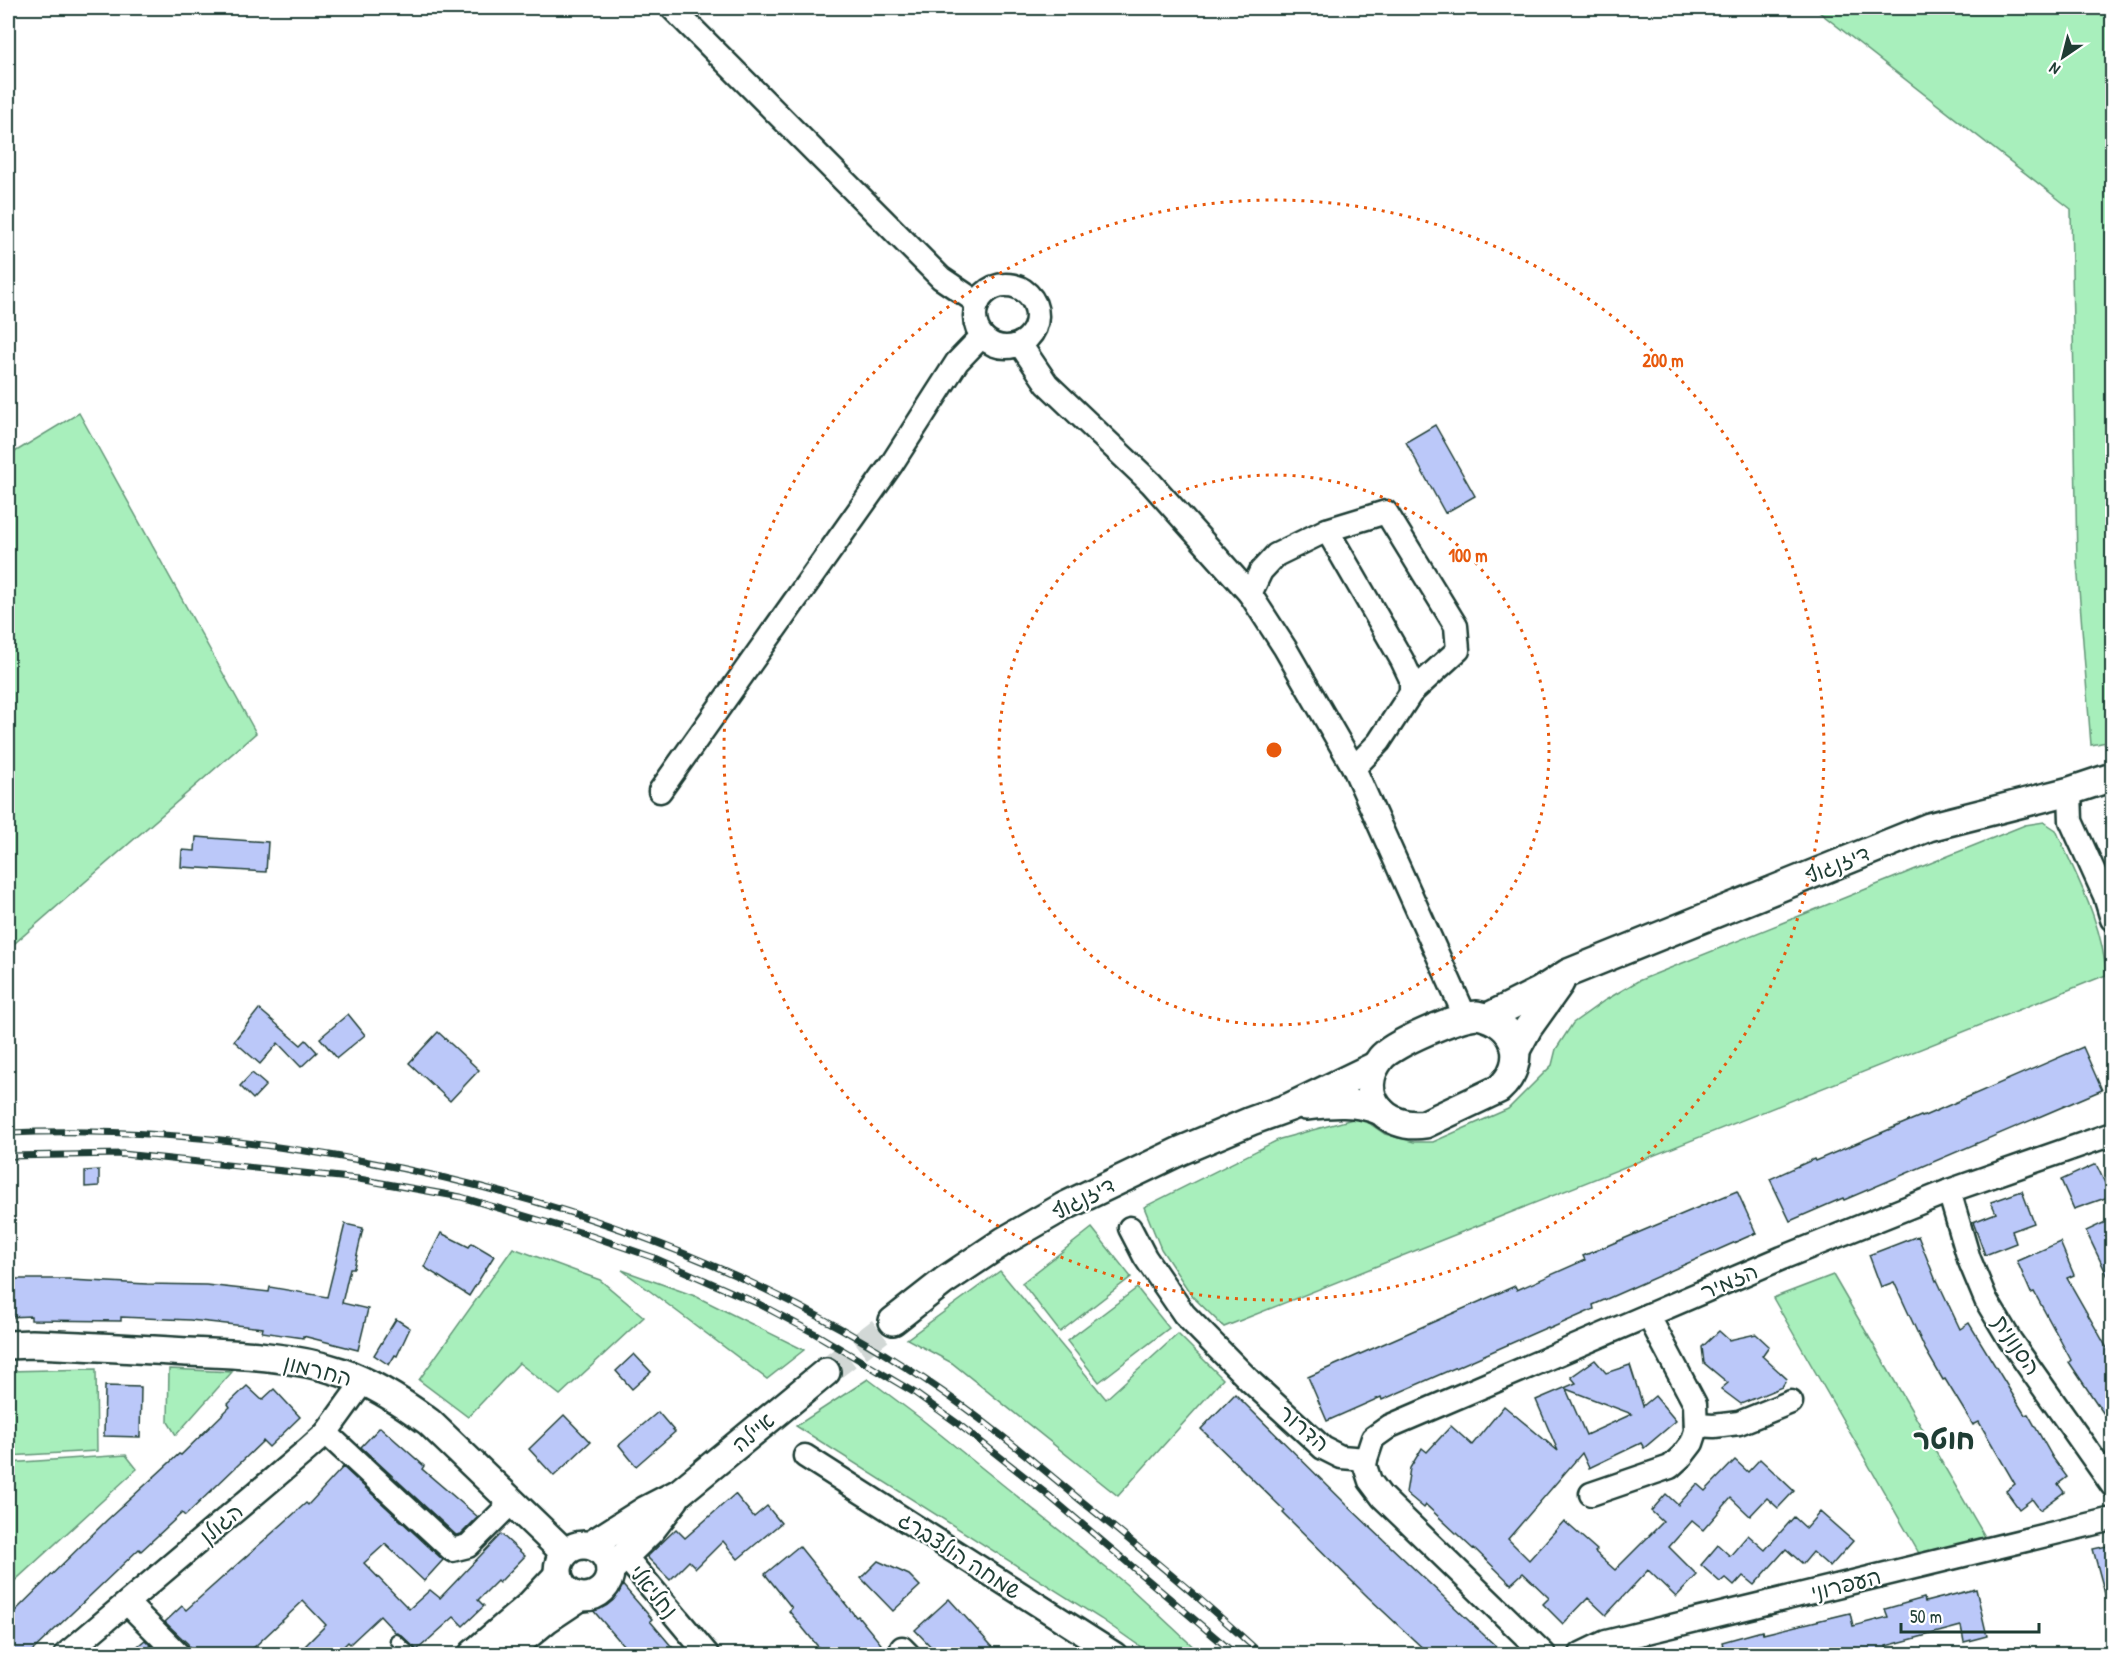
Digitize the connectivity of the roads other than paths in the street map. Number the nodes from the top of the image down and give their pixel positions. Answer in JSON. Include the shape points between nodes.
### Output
{"nodes":[{"id":1,"x":672,"y":8,"type":"edge"},
{"id":2,"x":978,"y":303,"type":"junction"},
{"id":3,"x":982,"y":336,"type":"junction"},
{"id":4,"x":1020,"y":344,"type":"junction"},
{"id":5,"x":1327,"y":530,"type":"junction"},
{"id":6,"x":1250,"y":594,"type":"junction"},
{"id":7,"x":1411,"y":693,"type":"junction"},
{"id":8,"x":1354,"y":768,"type":"junction"},
{"id":9,"x":2112,"y":777,"type":"edge"},
{"id":10,"x":660,"y":790,"type":"dead end"},
{"id":11,"x":2070,"y":791,"type":"junction"},
{"id":12,"x":2112,"y":919,"type":"edge"},
{"id":13,"x":1568,"y":973,"type":"junction"},
{"id":14,"x":1477,"y":1016,"type":"junction"},
{"id":15,"x":1516,"y":1050,"type":"junction"},
{"id":16,"x":1375,"y":1066,"type":"junction"},
{"id":17,"x":1290,"y":1107,"type":"junction"},
{"id":18,"x":1381,"y":1112,"type":"junction"},
{"id":19,"x":2112,"y":1134,"type":"edge"},
{"id":20,"x":1949,"y":1191,"type":"junction"},
{"id":21,"x":1130,"y":1227,"type":"dead end"},
{"id":22,"x":1648,"y":1315,"type":"junction"},
{"id":23,"x":892,"y":1321,"type":"tunnel mouth"},
{"id":24,"x":8,"y":1345,"type":"edge"},
{"id":25,"x":826,"y":1371,"type":"tunnel mouth"},
{"id":26,"x":363,"y":1382,"type":"junction"},
{"id":27,"x":1791,"y":1402,"type":"dead end"},
{"id":28,"x":1696,"y":1425,"type":"junction"},
{"id":29,"x":326,"y":1433,"type":"junction"},
{"id":30,"x":805,"y":1456,"type":"dead end"},
{"id":31,"x":1366,"y":1458,"type":"junction"},
{"id":32,"x":2112,"y":1485,"type":"edge"},
{"id":33,"x":679,"y":1493,"type":"junction"},
{"id":34,"x":1591,"y":1494,"type":"dead end"},
{"id":35,"x":512,"y":1502,"type":"junction"},
{"id":36,"x":2112,"y":1519,"type":"edge"},
{"id":37,"x":591,"y":1545,"type":"junction"},
{"id":38,"x":617,"y":1562,"type":"junction"},
{"id":39,"x":561,"y":1564,"type":"junction"},
{"id":40,"x":579,"y":1597,"type":"junction"},
{"id":41,"x":127,"y":1603,"type":"junction"},
{"id":42,"x":396,"y":1640,"type":"dead end"},
{"id":43,"x":66,"y":1654,"type":"edge"},
{"id":44,"x":178,"y":1654,"type":"edge"},
{"id":45,"x":411,"y":1654,"type":"edge"},
{"id":46,"x":473,"y":1654,"type":"edge"},
{"id":47,"x":505,"y":1654,"type":"edge"},
{"id":48,"x":707,"y":1654,"type":"edge"},
{"id":49,"x":1115,"y":1654,"type":"edge"},
{"id":50,"x":1544,"y":1654,"type":"edge"},
{"id":51,"x":1581,"y":1654,"type":"edge"}],
"edges":[{"from":1,"to":2,"type":"street","via":[[941,278]]},
{"from":2,"to":3,"type":"street","via":[[975,318]]},
{"from":2,"to":4,"type":"street","via":[[998,286],[1016,287],[1030,297],[1035,305],[1036,323]]},
{"from":3,"to":4,"type":"street","via":[[1002,347]]},
{"from":3,"to":10,"type":"street","via":[[957,362],[891,465]]},
{"from":4,"to":6,"type":"street","via":[[1047,384],[1151,483]]},
{"from":5,"to":6,"type":"street","via":[[1276,555],[1261,571]]},
{"from":5,"to":7,"type":"street","via":[[1402,660],[1411,679]]},
{"from":5,"to":7,"type":"street","via":[[1386,512],[1456,626],[1458,650]]},
{"from":6,"to":8,"type":"street"},
{"from":7,"to":8,"type":"street","via":[[1379,742]]},
{"from":8,"to":14,"type":"street"},
{"from":9,"to":11,"type":"street","name":"דיזנגוף"},
{"from":11,"to":12,"type":"street","via":[[2071,820]]},
{"from":11,"to":13,"type":"street","name":"דיזנגוף","via":[[1929,827]]},
{"from":13,"to":14,"type":"street","name":"דיזנגוף","via":[[1540,991]]},
{"from":13,"to":15,"type":"street"},
{"from":14,"to":15,"type":"street","via":[[1506,1029]]},
{"from":14,"to":16,"type":"street","name":"דיזנגוף","via":[[1392,1049]]},
{"from":15,"to":18,"type":"street","name":"דיזנגוף","via":[[1513,1072],[1499,1089],[1436,1119],[1413,1126],[1395,1122]]},
{"from":16,"to":17,"type":"street","name":"דיזנגוף"},
{"from":16,"to":18,"type":"street","via":[[1371,1089]]},
{"from":17,"to":18,"type":"street","name":"דיזנגוף","via":[[1348,1103]]},
{"from":17,"to":23,"type":"street","name":"דיזנגוף","via":[[1180,1151],[1063,1207],[944,1281]]},
{"from":19,"to":20,"type":"street","name":"הזמיר"},
{"from":20,"to":22,"type":"street","name":"הזמיר"},
{"from":20,"to":32,"type":"street","name":"הסנונית","via":[[1986,1300]]},
{"from":21,"to":31,"type":"street","name":"הדרור","via":[[1145,1257],[1184,1314],[1250,1382],[1323,1448],[1341,1456]]},
{"from":22,"to":28,"type":"street","via":[[1695,1404]]},
{"from":22,"to":31,"type":"street","name":"הזמיר","via":[[1390,1426],[1373,1438]]},
{"from":24,"to":26,"type":"street","name":"החרמון","via":[[243,1354],[302,1362]]},
{"from":25,"to":33,"type":"street","name":"איילה"},
{"from":26,"to":29,"type":"street","name":"הגולן"},
{"from":26,"to":35,"type":"street","name":"החרמון","via":[[429,1422]]},
{"from":27,"to":28,"type":"street","via":[[1739,1424]]},
{"from":28,"to":34,"type":"street","via":[[1692,1443],[1670,1467]]},
{"from":29,"to":35,"type":"street","via":[[452,1550],[468,1546]]},
{"from":29,"to":41,"type":"street","name":"הגולן"},
{"from":30,"to":49,"type":"street","name":"שמחה הולצברג"},
{"from":31,"to":50,"type":"street","via":[[1370,1481],[1382,1497]]},
{"from":33,"to":37,"type":"street","name":"איילה"},
{"from":33,"to":38,"type":"street","name":"איילה","via":[[651,1530]]},
{"from":35,"to":39,"type":"street","name":"החרמון"},
{"from":36,"to":51,"type":"street","name":"העפרוני","via":[[1606,1642]]},
{"from":37,"to":38,"type":"street"},
{"from":37,"to":39,"type":"street","via":[[578,1545]]},
{"from":38,"to":40,"type":"street","via":[[602,1590]]},
{"from":38,"to":48,"type":"street","name":"נחליאלי"},
{"from":39,"to":40,"type":"street","via":[[565,1589]]},
{"from":39,"to":46,"type":"street","via":[[529,1606]]},
{"from":40,"to":47,"type":"street"},
{"from":41,"to":43,"type":"street","name":"הגולן"},
{"from":41,"to":44,"type":"street"},
{"from":42,"to":45,"type":"lane"}]}
